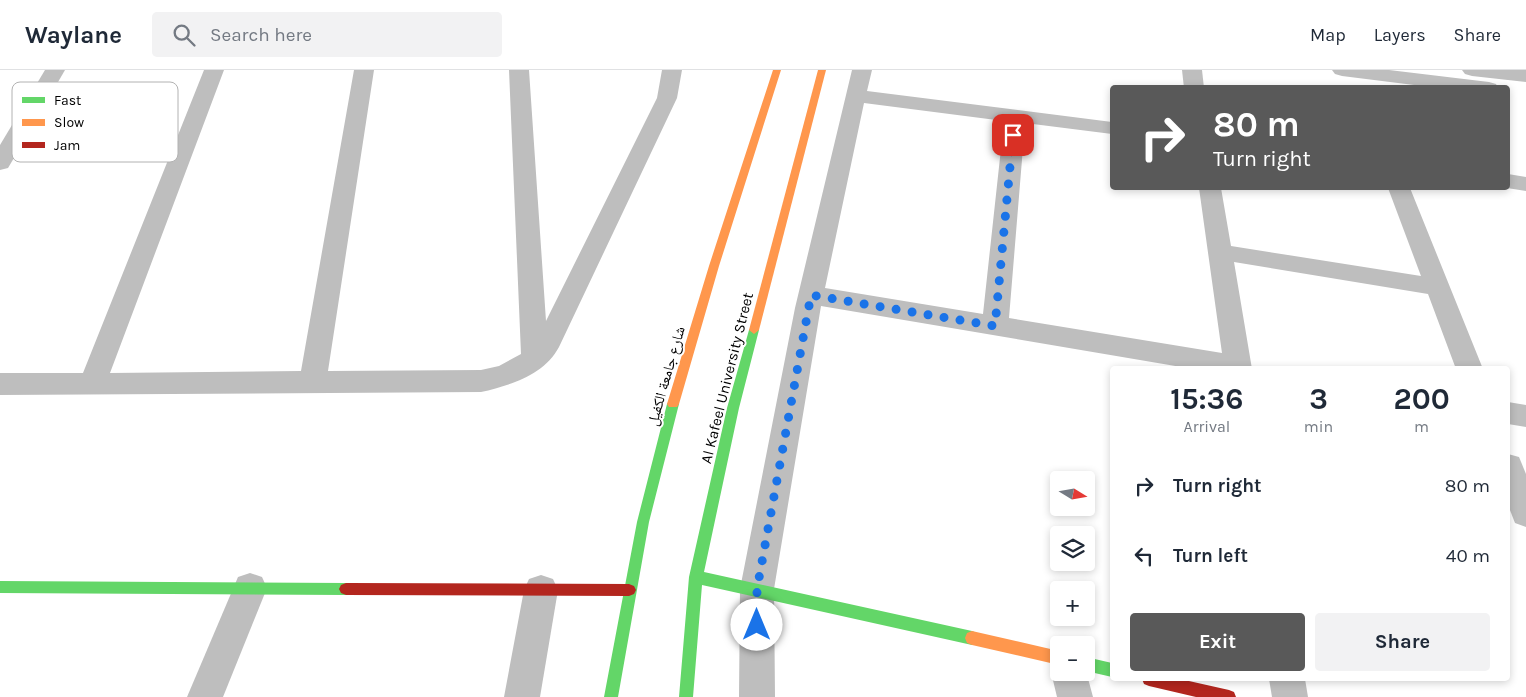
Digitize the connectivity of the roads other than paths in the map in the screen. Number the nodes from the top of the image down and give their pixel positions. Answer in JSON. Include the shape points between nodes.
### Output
{"nodes":[{"id":1,"x":55,"y":70,"type":"edge"},
{"id":2,"x":214,"y":70,"type":"edge"},
{"id":3,"x":364,"y":70,"type":"edge"},
{"id":4,"x":519,"y":70,"type":"edge"},
{"id":5,"x":672,"y":70,"type":"edge"},
{"id":6,"x":777,"y":70,"type":"edge"},
{"id":7,"x":822,"y":70,"type":"edge"},
{"id":8,"x":862,"y":70,"type":"edge"},
{"id":9,"x":1192,"y":70,"type":"edge"},
{"id":10,"x":1472,"y":70,"type":"edge"},
{"id":11,"x":1352,"y":76,"type":"edge"},
{"id":12,"x":1526,"y":76,"type":"edge"},
{"id":13,"x":48,"y":82,"type":"edge"},
{"id":14,"x":1194,"y":85,"type":"edge"},
{"id":15,"x":1455,"y":85,"type":"edge"},
{"id":16,"x":1510,"y":90,"type":"edge"},
{"id":17,"x":1526,"y":92,"type":"edge"},
{"id":18,"x":856,"y":96,"type":"junction"},
{"id":19,"x":1015,"y":116,"type":"junction"},
{"id":20,"x":1110,"y":128,"type":"edge"},
{"id":21,"x":12,"y":143,"type":"edge"},
{"id":22,"x":0,"y":163,"type":"edge"},
{"id":23,"x":1510,"y":181,"type":"edge"},
{"id":24,"x":1526,"y":184,"type":"edge"},
{"id":25,"x":1210,"y":190,"type":"edge"},
{"id":26,"x":1400,"y":190,"type":"edge"},
{"id":27,"x":1220,"y":252,"type":"junction"},
{"id":28,"x":1438,"y":287,"type":"junction"},
{"id":29,"x":811,"y":295,"type":"junction"},
{"id":30,"x":995,"y":326,"type":"junction"},
{"id":31,"x":535,"y":360,"type":"junction"},
{"id":32,"x":1232,"y":366,"type":"edge"},
{"id":33,"x":1238,"y":366,"type":"edge"},
{"id":34,"x":1469,"y":366,"type":"edge"},
{"id":35,"x":313,"y":382,"type":"junction"},
{"id":36,"x":0,"y":384,"type":"edge"},
{"id":37,"x":92,"y":384,"type":"junction"},
{"id":38,"x":1510,"y":412,"type":"edge"},
{"id":39,"x":1526,"y":416,"type":"edge"},
{"id":40,"x":1510,"y":471,"type":"edge"},
{"id":41,"x":1526,"y":513,"type":"edge"},
{"id":42,"x":696,"y":577,"type":"junction"},
{"id":43,"x":0,"y":587,"type":"edge"},
{"id":44,"x":250,"y":588,"type":"junction"},
{"id":45,"x":757,"y":589,"type":"junction"},
{"id":46,"x":541,"y":590,"type":"junction"},
{"id":47,"x":629,"y":590,"type":"junction"},
{"id":48,"x":1050,"y":656,"type":"edge"},
{"id":49,"x":1095,"y":666,"type":"edge"},
{"id":50,"x":1110,"y":670,"type":"edge"},
{"id":51,"x":1071,"y":681,"type":"edge"},
{"id":52,"x":1158,"y":681,"type":"edge"},
{"id":53,"x":1287,"y":681,"type":"edge"},
{"id":54,"x":205,"y":697,"type":"edge"},
{"id":55,"x":522,"y":697,"type":"edge"},
{"id":56,"x":611,"y":697,"type":"edge"},
{"id":57,"x":686,"y":697,"type":"edge"},
{"id":58,"x":757,"y":697,"type":"edge"},
{"id":59,"x":1075,"y":697,"type":"edge"},
{"id":60,"x":1229,"y":697,"type":"edge"},
{"id":61,"x":1290,"y":697,"type":"edge"}],
"edges":[{"from":1,"to":13,"type":"street"},
{"from":2,"to":37,"type":"street"},
{"from":3,"to":35,"type":"street"},
{"from":4,"to":31,"type":"street"},
{"from":5,"to":31,"type":"street","via":[[667,98],[546,347]]},
{"from":6,"to":47,"type":"main road","name":"شارع جامعة الكفيل","via":[[672,407]]},
{"from":7,"to":42,"type":"main road","name":"Al Kafeel University Street","via":[[734,408]]},
{"from":8,"to":18,"type":"street"},
{"from":9,"to":14,"type":"street"},
{"from":10,"to":12,"type":"street"},
{"from":11,"to":15,"type":"street"},
{"from":16,"to":17,"type":"street"},
{"from":18,"to":19,"type":"street"},
{"from":18,"to":29,"type":"street"},
{"from":19,"to":20,"type":"street"},
{"from":19,"to":30,"type":"street"},
{"from":21,"to":22,"type":"street"},
{"from":23,"to":24,"type":"street"},
{"from":25,"to":27,"type":"street"},
{"from":26,"to":28,"type":"street"},
{"from":27,"to":28,"type":"street"},
{"from":27,"to":33,"type":"street"},
{"from":28,"to":34,"type":"street"},
{"from":29,"to":30,"type":"street"},
{"from":29,"to":45,"type":"street"},
{"from":30,"to":32,"type":"street"},
{"from":31,"to":35,"type":"street","via":[[510,374],[481,381]]},
{"from":35,"to":37,"type":"street"},
{"from":36,"to":37,"type":"street"},
{"from":38,"to":39,"type":"street"},
{"from":40,"to":41,"type":"street"},
{"from":42,"to":45,"type":"main road"},
{"from":42,"to":57,"type":"main road","name":"Al Kafeel University Street"},
{"from":43,"to":44,"type":"main road"},
{"from":44,"to":46,"type":"main road"},
{"from":44,"to":54,"type":"street"},
{"from":45,"to":48,"type":"main road"},
{"from":45,"to":58,"type":"street"},
{"from":46,"to":47,"type":"main road"},
{"from":46,"to":55,"type":"street"},
{"from":47,"to":56,"type":"main road","name":"شارع جامعة الكفيل"},
{"from":49,"to":50,"type":"main road"},
{"from":51,"to":59,"type":"street"},
{"from":52,"to":60,"type":"main road"},
{"from":53,"to":61,"type":"street"}]}
